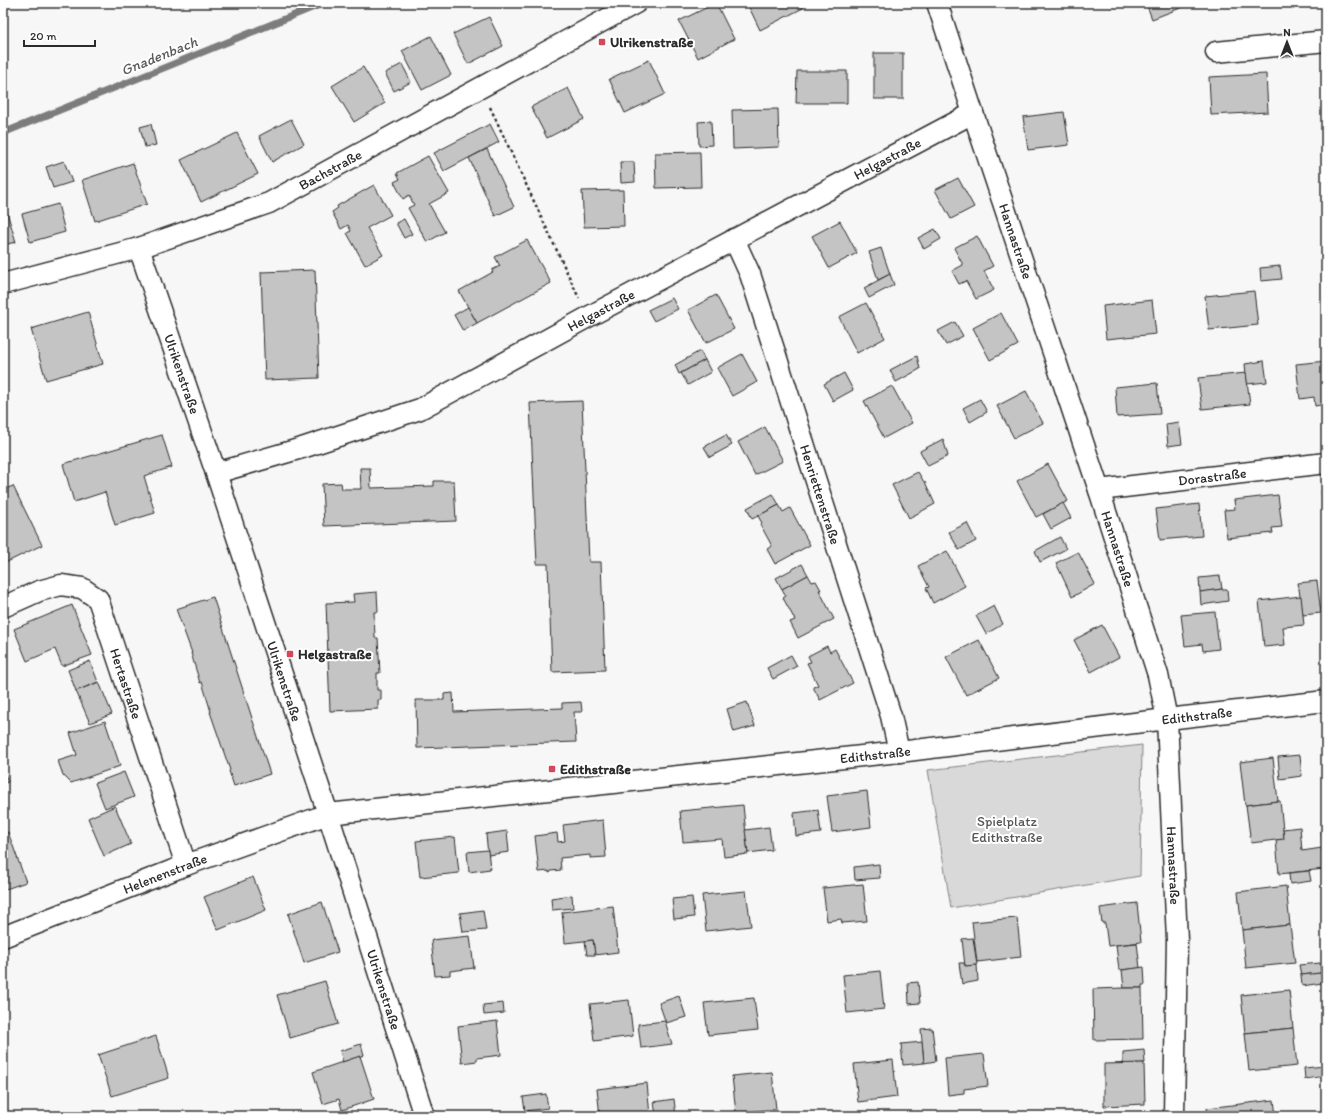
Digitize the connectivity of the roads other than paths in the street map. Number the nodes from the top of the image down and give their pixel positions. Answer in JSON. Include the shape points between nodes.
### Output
{"nodes":[{"id":1,"x":636,"y":3,"type":"edge"},
{"id":2,"x":937,"y":3,"type":"edge"},
{"id":3,"x":1326,"y":41,"type":"edge"},
{"id":4,"x":1216,"y":52,"type":"dead end"},
{"id":5,"x":973,"y":113,"type":"junction"},
{"id":6,"x":734,"y":239,"type":"junction"},
{"id":7,"x":139,"y":248,"type":"junction"},
{"id":8,"x":3,"y":284,"type":"edge"},
{"id":9,"x":1326,"y":463,"type":"edge"},
{"id":10,"x":216,"y":473,"type":"junction"},
{"id":11,"x":1099,"y":490,"type":"junction"},
{"id":12,"x":3,"y":607,"type":"edge"},
{"id":13,"x":1326,"y":701,"type":"edge"},
{"id":14,"x":1167,"y":719,"type":"junction"},
{"id":15,"x":899,"y":752,"type":"junction"},
{"id":16,"x":328,"y":814,"type":"junction"},
{"id":17,"x":186,"y":865,"type":"junction"},
{"id":18,"x":3,"y":937,"type":"edge"},
{"id":19,"x":424,"y":1116,"type":"edge"},
{"id":20,"x":1174,"y":1116,"type":"edge"}],
"edges":[{"from":1,"to":7,"type":"street","name":"Bachstraße","via":[[269,203]]},
{"from":2,"to":5,"type":"street","name":"Hannastraße"},
{"from":3,"to":4,"type":"street"},
{"from":5,"to":6,"type":"street","name":"Helgastraße"},
{"from":5,"to":11,"type":"street","name":"Hannastraße"},
{"from":6,"to":10,"type":"street","name":"Helgastraße","via":[[420,409]]},
{"from":6,"to":15,"type":"street","name":"Henriettenstraße","via":[[750,274],[891,716]]},
{"from":7,"to":8,"type":"street","name":"Bachstraße"},
{"from":7,"to":10,"type":"street","name":"Ulrikenstraße"},
{"from":9,"to":11,"type":"street","name":"Dorastraße"},
{"from":10,"to":16,"type":"street","name":"Ulrikenstraße"},
{"from":11,"to":14,"type":"street","name":"Hannastraße","via":[[1158,675]]},
{"from":12,"to":17,"type":"street","name":"Hertastraße","via":[[39,591],[61,585],[82,588],[98,600]]},
{"from":13,"to":14,"type":"street","name":"Edithstraße"},
{"from":14,"to":15,"type":"street","name":"Edithstraße"},
{"from":14,"to":20,"type":"street","name":"Hannastraße","via":[[1177,940]]},
{"from":15,"to":16,"type":"street","name":"Edithstraße"},
{"from":16,"to":17,"type":"street","name":"Helenenstraße"},
{"from":16,"to":19,"type":"street","name":"Ulrikenstraße"},
{"from":17,"to":18,"type":"street","name":"Helenenstraße"}]}
